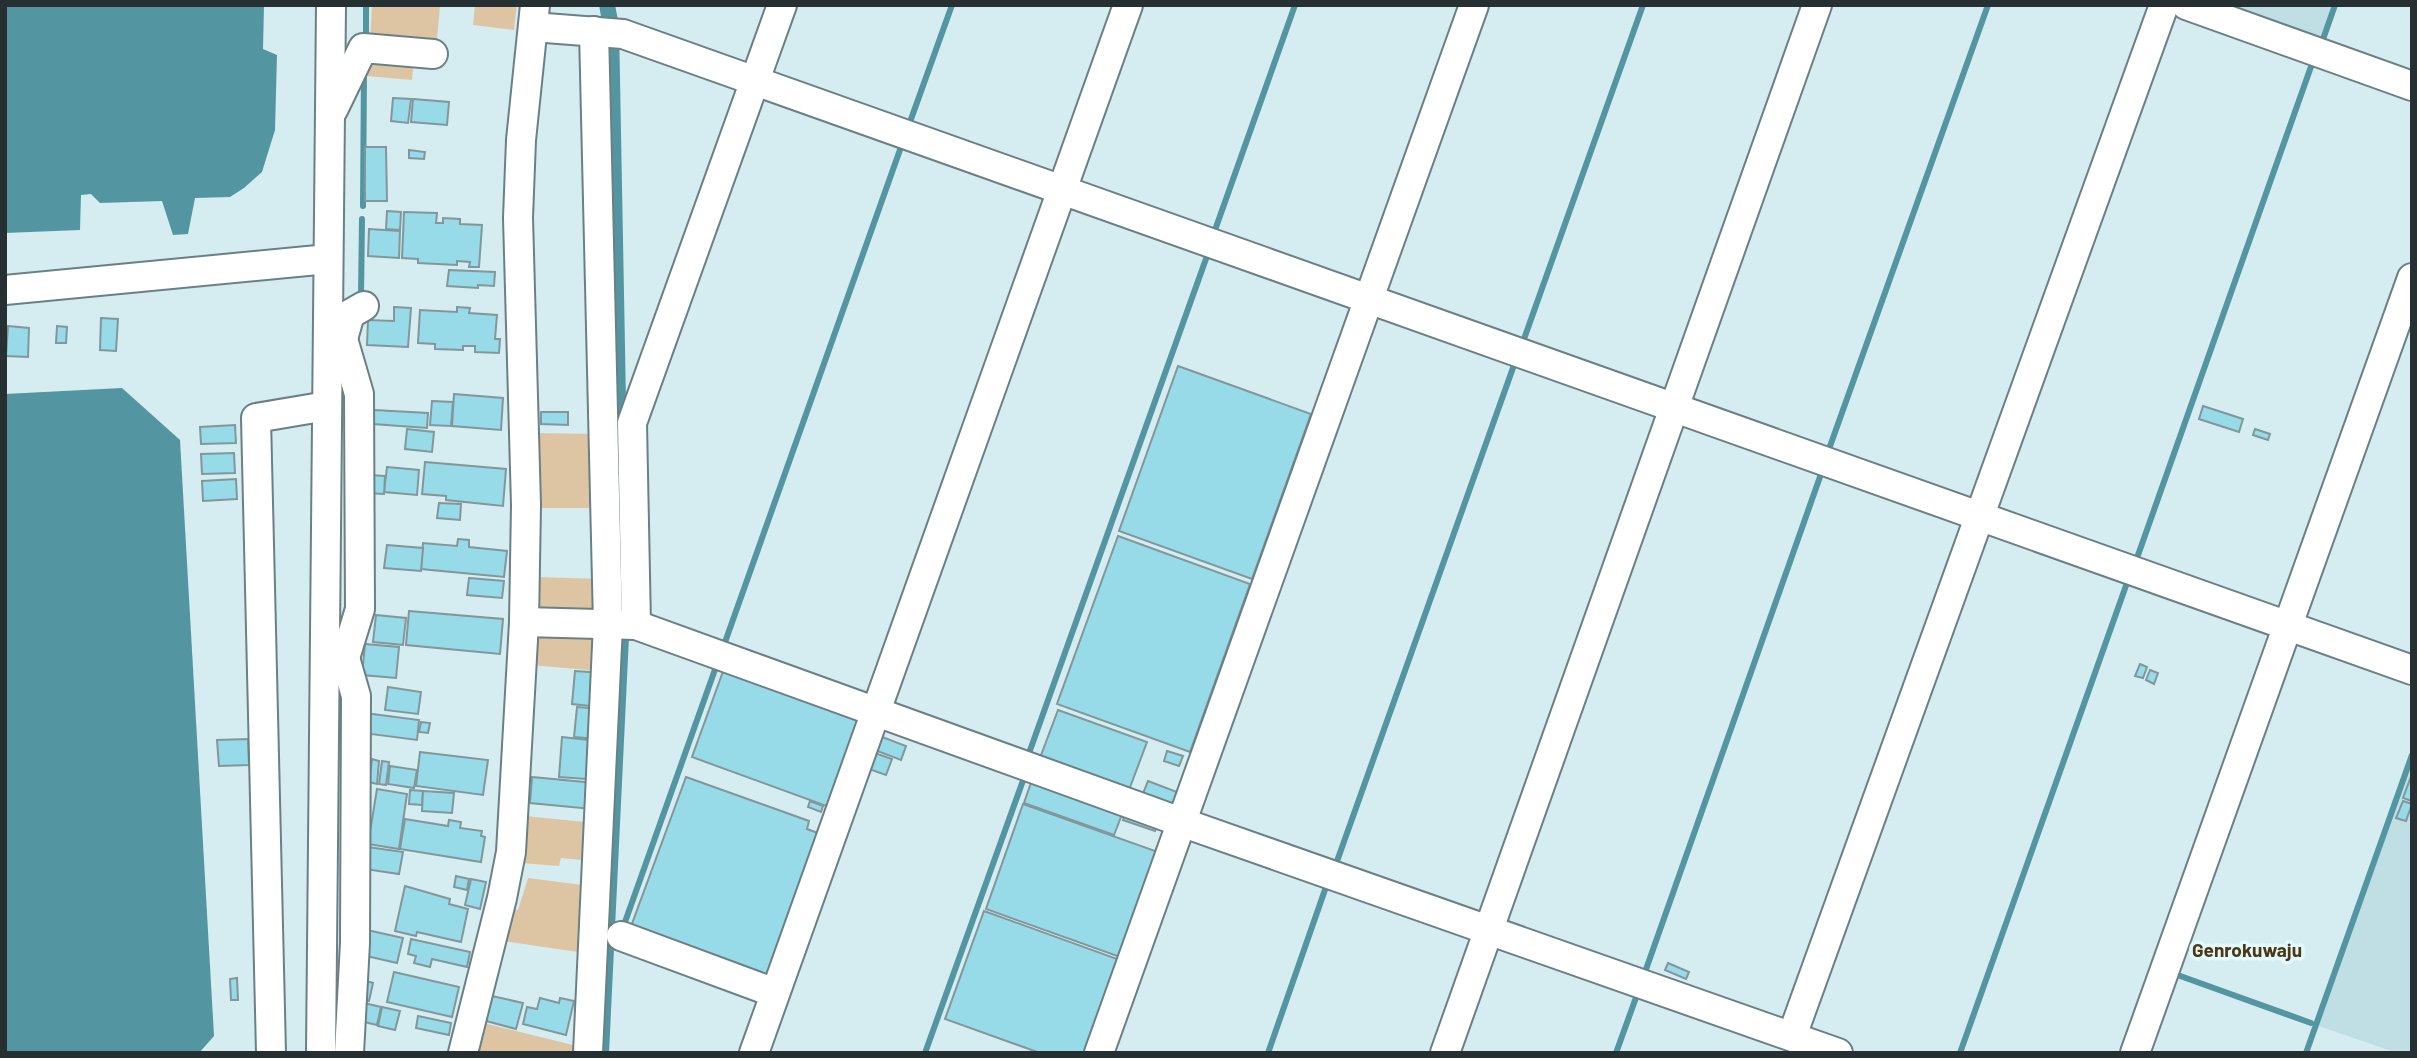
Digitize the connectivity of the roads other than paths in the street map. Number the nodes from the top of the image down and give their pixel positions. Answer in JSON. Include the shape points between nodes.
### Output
{"nodes":[{"id":1,"x":331,"y":5,"type":"edge"},
{"id":2,"x":782,"y":5,"type":"edge"},
{"id":3,"x":1128,"y":5,"type":"edge"},
{"id":4,"x":1474,"y":5,"type":"edge"},
{"id":5,"x":1817,"y":5,"type":"edge"},
{"id":6,"x":2164,"y":5,"type":"edge"},
{"id":7,"x":2186,"y":5,"type":"edge"},
{"id":8,"x":534,"y":16,"type":"edge"},
{"id":9,"x":605,"y":32,"type":"junction"},
{"id":10,"x":433,"y":54,"type":"dead end"},
{"id":11,"x":755,"y":80,"type":"junction"},
{"id":12,"x":2412,"y":86,"type":"edge"},
{"id":13,"x":330,"y":116,"type":"junction"},
{"id":14,"x":1061,"y":190,"type":"junction"},
{"id":15,"x":328,"y":259,"type":"junction"},
{"id":16,"x":2412,"y":278,"type":"edge"},
{"id":17,"x":5,"y":290,"type":"edge"},
{"id":18,"x":1369,"y":299,"type":"junction"},
{"id":19,"x":364,"y":306,"type":"dead end"},
{"id":20,"x":335,"y":339,"type":"junction"},
{"id":21,"x":327,"y":406,"type":"junction"},
{"id":22,"x":1675,"y":407,"type":"junction"},
{"id":23,"x":1980,"y":516,"type":"junction"},
{"id":24,"x":524,"y":622,"type":"junction"},
{"id":25,"x":618,"y":624,"type":"junction"},
{"id":26,"x":2289,"y":626,"type":"junction"},
{"id":27,"x":335,"y":657,"type":"junction"},
{"id":28,"x":2412,"y":670,"type":"edge"},
{"id":29,"x":876,"y":711,"type":"junction"},
{"id":30,"x":1181,"y":822,"type":"junction"},
{"id":31,"x":1489,"y":930,"type":"junction"},
{"id":32,"x":621,"y":936,"type":"dead end"},
{"id":33,"x":775,"y":993,"type":"junction"},
{"id":34,"x":1793,"y":1042,"type":"edge"},
{"id":35,"x":271,"y":1053,"type":"edge"},
{"id":36,"x":321,"y":1053,"type":"edge"},
{"id":37,"x":349,"y":1053,"type":"edge"},
{"id":38,"x":463,"y":1053,"type":"edge"},
{"id":39,"x":588,"y":1053,"type":"edge"},
{"id":40,"x":754,"y":1053,"type":"edge"},
{"id":41,"x":1099,"y":1053,"type":"edge"},
{"id":42,"x":1445,"y":1053,"type":"edge"},
{"id":43,"x":1838,"y":1053,"type":"edge"},
{"id":44,"x":2135,"y":1053,"type":"edge"}],
"edges":[{"from":1,"to":13,"type":"street"},
{"from":2,"to":11,"type":"street"},
{"from":3,"to":14,"type":"street"},
{"from":4,"to":18,"type":"street"},
{"from":5,"to":22,"type":"street"},
{"from":6,"to":23,"type":"street"},
{"from":7,"to":12,"type":"street"},
{"from":8,"to":9,"type":"street"},
{"from":8,"to":24,"type":"street","via":[[517,218],[526,505]]},
{"from":9,"to":11,"type":"street"},
{"from":9,"to":25,"type":"street"},
{"from":10,"to":13,"type":"street","via":[[363,48]]},
{"from":11,"to":14,"type":"street"},
{"from":11,"to":25,"type":"street","via":[[632,423]]},
{"from":13,"to":15,"type":"street"},
{"from":14,"to":18,"type":"street"},
{"from":14,"to":29,"type":"street"},
{"from":15,"to":17,"type":"street"},
{"from":15,"to":20,"type":"street"},
{"from":16,"to":26,"type":"street"},
{"from":18,"to":22,"type":"street"},
{"from":18,"to":30,"type":"street"},
{"from":19,"to":20,"type":"street","via":[[350,314]]},
{"from":20,"to":21,"type":"street"},
{"from":20,"to":27,"type":"street","via":[[359,394],[360,609]]},
{"from":21,"to":27,"type":"street"},
{"from":21,"to":35,"type":"street","via":[[256,418]]},
{"from":22,"to":23,"type":"street"},
{"from":22,"to":31,"type":"street"},
{"from":23,"to":26,"type":"street"},
{"from":23,"to":34,"type":"street"},
{"from":24,"to":25,"type":"street"},
{"from":24,"to":38,"type":"street","via":[[511,852]]},
{"from":25,"to":29,"type":"street"},
{"from":25,"to":39,"type":"street"},
{"from":26,"to":28,"type":"street"},
{"from":26,"to":44,"type":"street"},
{"from":27,"to":36,"type":"street"},
{"from":27,"to":37,"type":"street","via":[[356,696],[355,943]]},
{"from":29,"to":30,"type":"street"},
{"from":29,"to":33,"type":"street"},
{"from":30,"to":31,"type":"street"},
{"from":30,"to":41,"type":"street"},
{"from":31,"to":34,"type":"street"},
{"from":31,"to":42,"type":"street"},
{"from":32,"to":33,"type":"street"},
{"from":33,"to":40,"type":"street"},
{"from":34,"to":43,"type":"street"}]}
